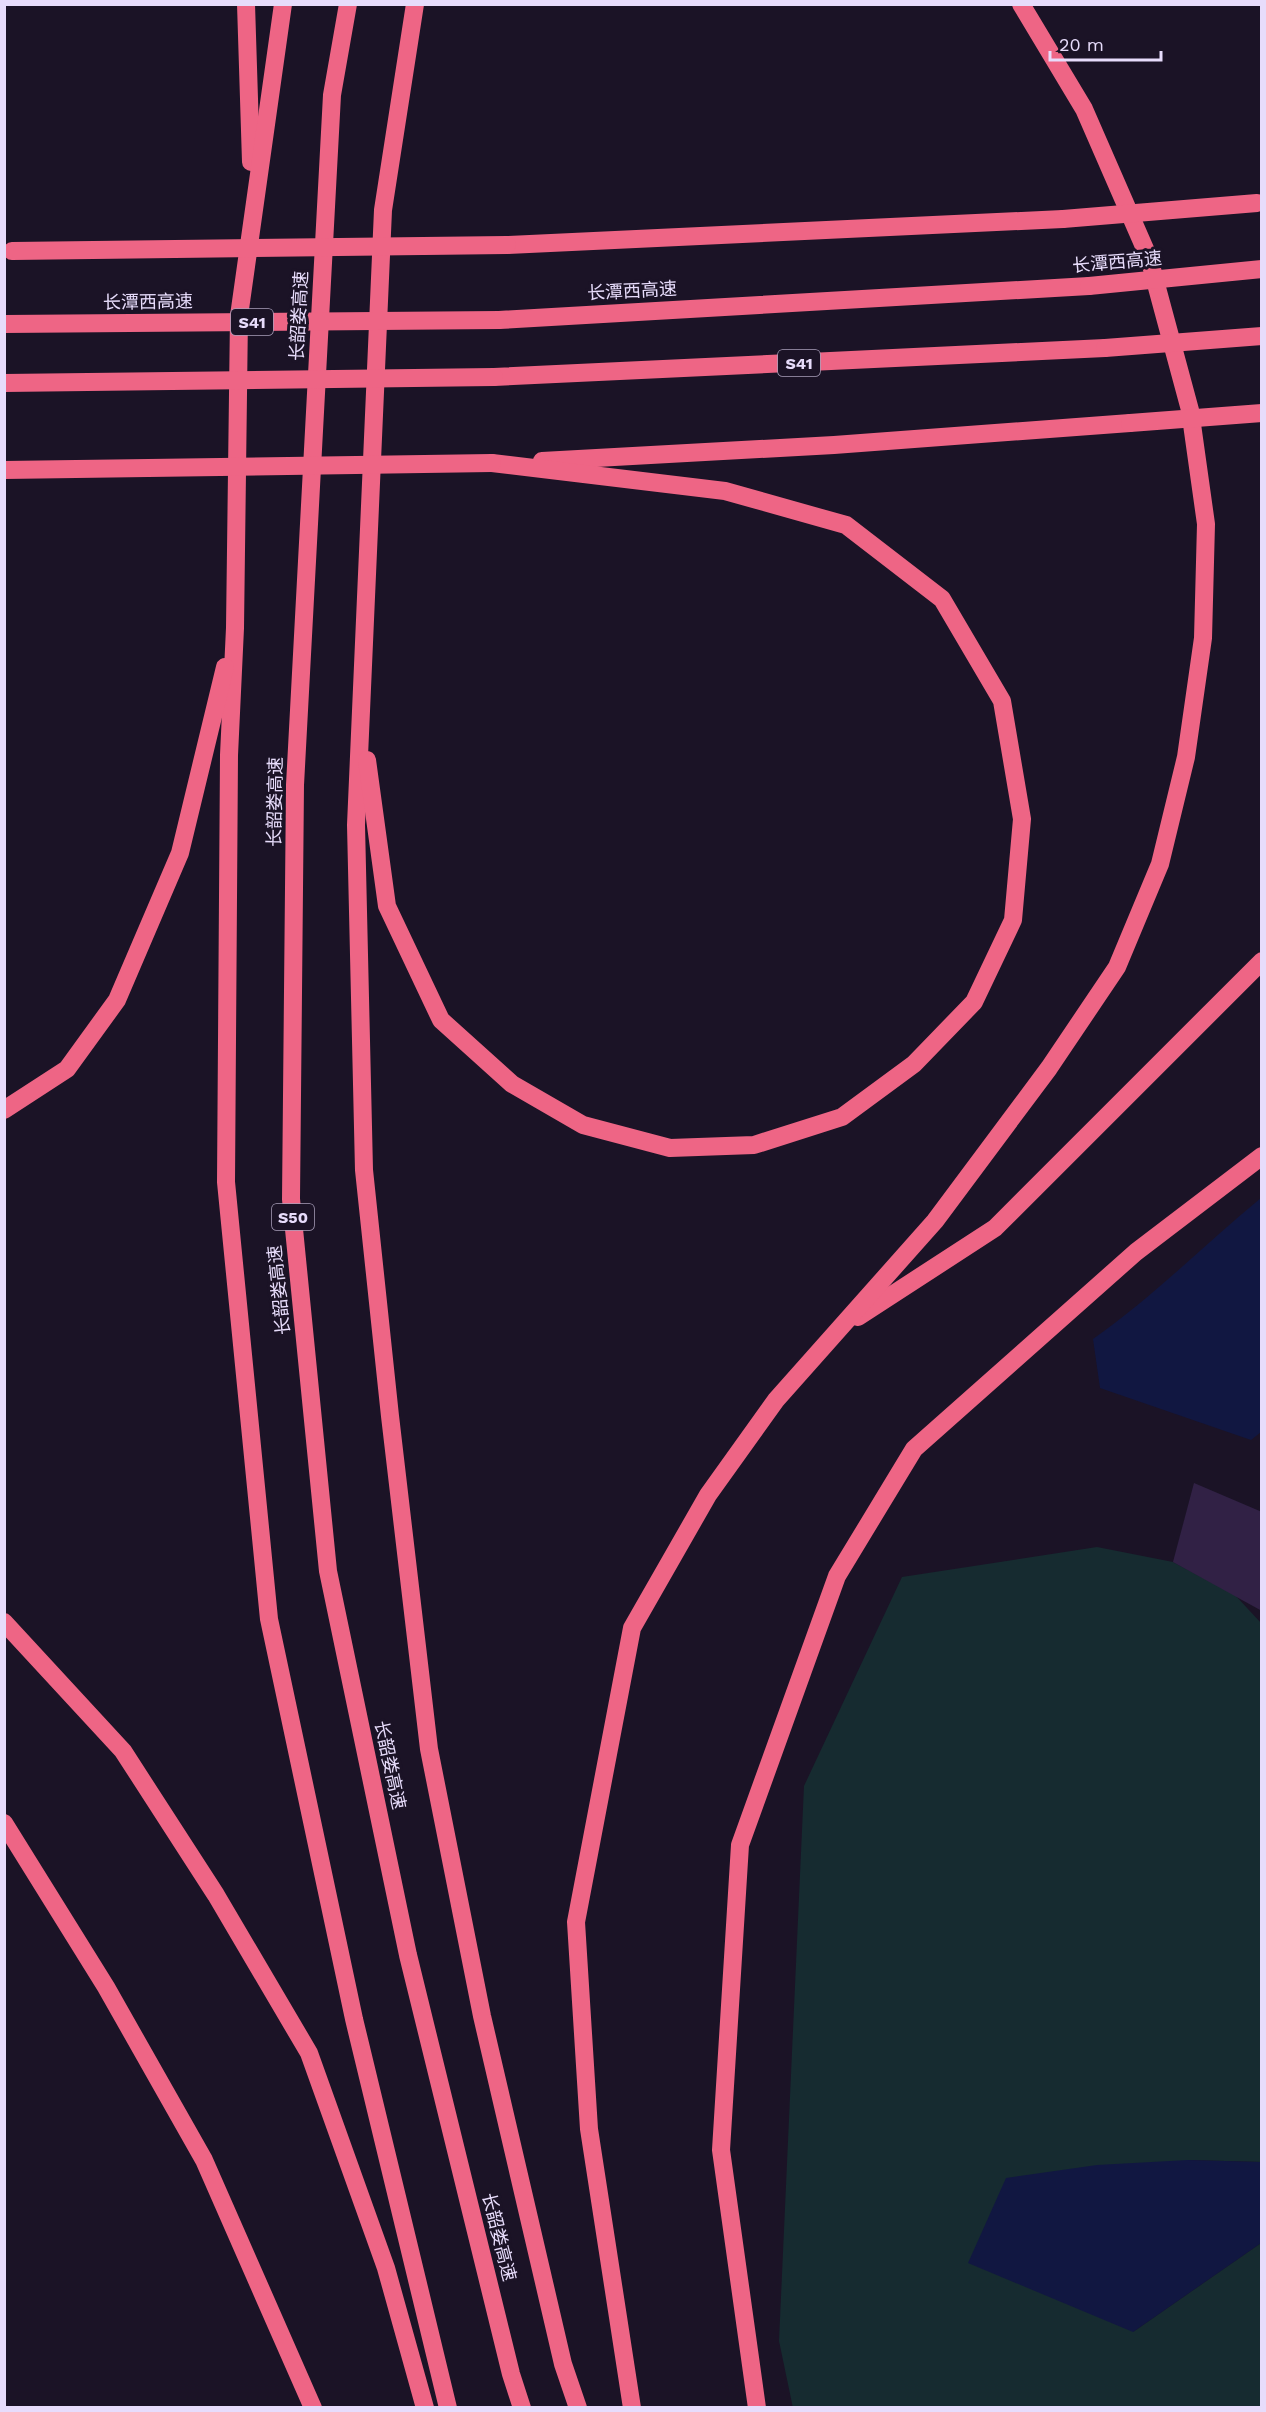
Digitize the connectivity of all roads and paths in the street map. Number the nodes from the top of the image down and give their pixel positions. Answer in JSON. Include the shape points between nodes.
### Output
{"nodes":[{"id":1,"x":246,"y":4,"type":"edge"},
{"id":2,"x":283,"y":4,"type":"edge"},
{"id":3,"x":348,"y":4,"type":"edge"},
{"id":4,"x":415,"y":4,"type":"edge"},
{"id":5,"x":1021,"y":4,"type":"edge"},
{"id":6,"x":1259,"y":202,"type":"edge"},
{"id":7,"x":253,"y":214,"type":"junction"},
{"id":8,"x":8,"y":251,"type":"edge"},
{"id":9,"x":1262,"y":269,"type":"edge"},
{"id":10,"x":4,"y":324,"type":"edge"},
{"id":11,"x":1262,"y":336,"type":"edge"},
{"id":12,"x":4,"y":382,"type":"edge"},
{"id":13,"x":1262,"y":414,"type":"edge"},
{"id":14,"x":492,"y":463,"type":"junction"},
{"id":15,"x":4,"y":470,"type":"edge"},
{"id":16,"x":235,"y":628,"type":"junction"},
{"id":17,"x":361,"y":717,"type":"junction"},
{"id":18,"x":1262,"y":961,"type":"edge"},
{"id":19,"x":4,"y":1110,"type":"edge"},
{"id":20,"x":1262,"y":1156,"type":"edge"},
{"id":21,"x":839,"y":1329,"type":"junction"},
{"id":22,"x":4,"y":1622,"type":"edge"},
{"id":23,"x":4,"y":1823,"type":"edge"},
{"id":24,"x":313,"y":2408,"type":"edge"},
{"id":25,"x":425,"y":2408,"type":"edge"},
{"id":26,"x":448,"y":2408,"type":"edge"},
{"id":27,"x":522,"y":2408,"type":"edge"},
{"id":28,"x":578,"y":2408,"type":"edge"},
{"id":29,"x":632,"y":2408,"type":"edge"},
{"id":30,"x":757,"y":2408,"type":"edge"}],
"edges":[{"from":1,"to":7,"type":"highway"},
{"from":2,"to":7,"type":"highway"},
{"from":3,"to":27,"type":"highway","name":"长韶娄高速","number":"S50","via":[[332,95],[295,785],[291,1199],[328,1571],[408,1955]]},
{"from":4,"to":17,"type":"highway","name":"长韶娄高速","via":[[384,210]]},
{"from":5,"to":21,"type":"highway","via":[[1084,109],[1149,258],[1190,410],[1206,524],[1201,648],[1186,757],[1160,864],[1117,967],[1049,1068],[935,1221]]},
{"from":6,"to":8,"type":"highway","bridge":true,"via":[[1063,219],[507,245]]},
{"from":7,"to":16,"type":"highway","via":[[239,316]]},
{"from":9,"to":10,"type":"highway","name":"长潭西高速","number":"S41","bridge":true,"via":[[1089,286],[499,320]]},
{"from":11,"to":12,"type":"highway","number":"S41","bridge":true,"via":[[1105,348],[494,377]]},
{"from":13,"to":14,"type":"highway","bridge":true,"via":[[834,445]]},
{"from":14,"to":15,"type":"highway","bridge":true},
{"from":14,"to":17,"type":"highway","via":[[725,491],[846,525],[942,599],[1002,700],[1022,819],[1013,920],[974,1002],[914,1064],[842,1117],[754,1145],[670,1148],[583,1125],[512,1084],[441,1020],[387,906]]},
{"from":16,"to":19,"type":"highway","via":[[180,853],[117,1000],[67,1069]]},
{"from":16,"to":26,"type":"highway","via":[[229,755],[226,1182],[269,1619],[354,2019]]},
{"from":17,"to":28,"type":"highway","name":"长韶娄高速","via":[[356,825],[364,1170],[429,1749],[482,2016],[564,2364]]},
{"from":18,"to":21,"type":"highway","via":[[995,1228]]},
{"from":20,"to":30,"type":"highway","via":[[1136,1252],[914,1449],[837,1576],[740,1845],[722,2150]]},
{"from":21,"to":29,"type":"highway","via":[[776,1400],[708,1495],[632,1628],[602,1776],[576,1922],[589,2129]]},
{"from":22,"to":25,"type":"highway","via":[[123,1751],[216,1895],[309,2053],[386,2268]]},
{"from":23,"to":24,"type":"highway","via":[[106,1987],[204,2160]]}]}
